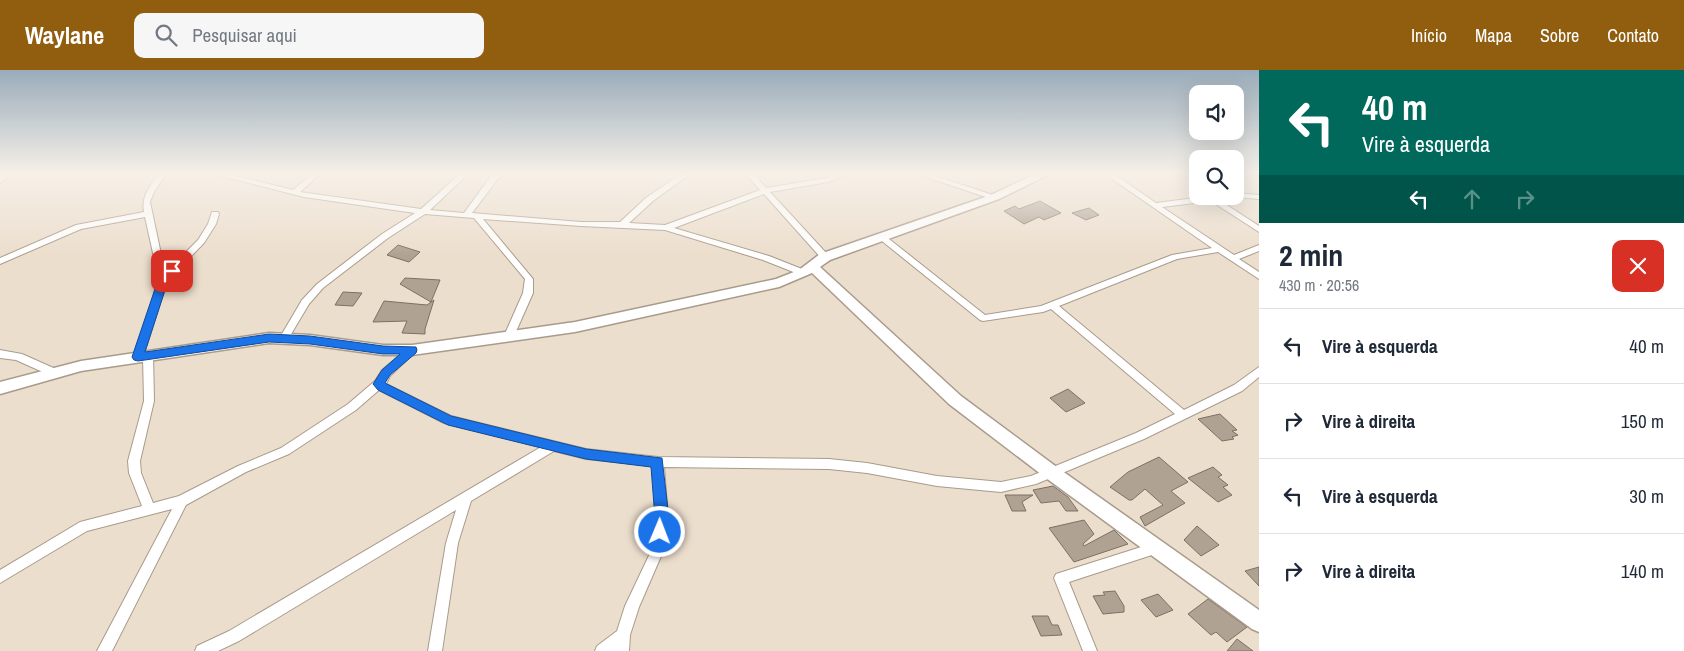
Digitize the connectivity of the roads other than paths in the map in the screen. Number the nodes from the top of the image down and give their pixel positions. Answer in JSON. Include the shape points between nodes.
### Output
{"nodes":[{"id":1,"x":146,"y":201,"type":"edge"},
{"id":2,"x":349,"y":201,"type":"edge"},
{"id":3,"x":435,"y":201,"type":"edge"},
{"id":4,"x":477,"y":201,"type":"edge"},
{"id":5,"x":648,"y":201,"type":"edge"},
{"id":6,"x":737,"y":201,"type":"edge"},
{"id":7,"x":773,"y":201,"type":"edge"},
{"id":8,"x":983,"y":201,"type":"edge"},
{"id":9,"x":1150,"y":201,"type":"edge"},
{"id":10,"x":1189,"y":202,"type":"edge"},
{"id":11,"x":1156,"y":205,"type":"junction"},
{"id":12,"x":1222,"y":205,"type":"edge"},
{"id":13,"x":423,"y":212,"type":"junction"},
{"id":14,"x":147,"y":214,"type":"junction"},
{"id":15,"x":215,"y":214,"type":"dead end"},
{"id":16,"x":466,"y":216,"type":"junction"},
{"id":17,"x":477,"y":217,"type":"junction"},
{"id":18,"x":622,"y":225,"type":"junction"},
{"id":19,"x":666,"y":228,"type":"junction"},
{"id":20,"x":1259,"y":230,"type":"edge"},
{"id":21,"x":881,"y":237,"type":"junction"},
{"id":22,"x":1206,"y":241,"type":"junction"},
{"id":23,"x":1259,"y":248,"type":"edge"},
{"id":24,"x":1220,"y":249,"type":"junction"},
{"id":25,"x":1205,"y":251,"type":"junction"},
{"id":26,"x":1233,"y":258,"type":"junction"},
{"id":27,"x":0,"y":261,"type":"edge"},
{"id":28,"x":814,"y":266,"type":"junction"},
{"id":29,"x":1259,"y":276,"type":"edge"},
{"id":30,"x":163,"y":280,"type":"junction"},
{"id":31,"x":1053,"y":306,"type":"junction"},
{"id":32,"x":509,"y":336,"type":"junction"},
{"id":33,"x":284,"y":339,"type":"junction"},
{"id":34,"x":412,"y":350,"type":"junction"},
{"id":35,"x":0,"y":354,"type":"edge"},
{"id":36,"x":143,"y":356,"type":"junction"},
{"id":37,"x":1259,"y":371,"type":"edge"},
{"id":38,"x":54,"y":373,"type":"junction"},
{"id":39,"x":379,"y":384,"type":"junction"},
{"id":40,"x":0,"y":388,"type":"edge"},
{"id":41,"x":1183,"y":415,"type":"junction"},
{"id":42,"x":554,"y":445,"type":"junction"},
{"id":43,"x":658,"y":462,"type":"junction"},
{"id":44,"x":1052,"y":473,"type":"junction"},
{"id":45,"x":466,"y":498,"type":"junction"},
{"id":46,"x":182,"y":501,"type":"junction"},
{"id":47,"x":149,"y":509,"type":"junction"},
{"id":48,"x":1157,"y":548,"type":"junction"},
{"id":49,"x":0,"y":578,"type":"edge"},
{"id":50,"x":1259,"y":622,"type":"edge"},
{"id":51,"x":622,"y":636,"type":"junction"},
{"id":52,"x":104,"y":651,"type":"edge"},
{"id":53,"x":202,"y":651,"type":"edge"},
{"id":54,"x":435,"y":651,"type":"edge"},
{"id":55,"x":602,"y":651,"type":"edge"},
{"id":56,"x":622,"y":651,"type":"edge"},
{"id":57,"x":1090,"y":651,"type":"edge"}],
"edges":[{"from":1,"to":14,"type":"street"},
{"from":2,"to":13,"type":"street"},
{"from":3,"to":13,"type":"street"},
{"from":4,"to":16,"type":"street"},
{"from":5,"to":18,"type":"street"},
{"from":6,"to":19,"type":"street"},
{"from":7,"to":28,"type":"street"},
{"from":8,"to":21,"type":"street"},
{"from":9,"to":11,"type":"street"},
{"from":10,"to":11,"type":"street"},
{"from":11,"to":22,"type":"street"},
{"from":12,"to":20,"type":"street"},
{"from":13,"to":16,"type":"street"},
{"from":13,"to":33,"type":"street","via":[[385,236],[320,286],[305,302]]},
{"from":14,"to":27,"type":"street","via":[[79,227]]},
{"from":14,"to":30,"type":"street"},
{"from":15,"to":30,"type":"street","via":[[202,239]]},
{"from":16,"to":17,"type":"street"},
{"from":17,"to":18,"type":"street"},
{"from":17,"to":32,"type":"street","via":[[529,279],[528,293]]},
{"from":18,"to":19,"type":"street"},
{"from":19,"to":28,"type":"street","via":[[766,258]]},
{"from":21,"to":28,"type":"street"},
{"from":21,"to":31,"type":"street","via":[[982,318],[1028,313]]},
{"from":22,"to":24,"type":"street"},
{"from":22,"to":25,"type":"street"},
{"from":23,"to":26,"type":"street"},
{"from":24,"to":25,"type":"street"},
{"from":24,"to":26,"type":"street"},
{"from":25,"to":31,"type":"street","via":[[1175,257]]},
{"from":26,"to":29,"type":"street"},
{"from":28,"to":32,"type":"street","via":[[779,283],[575,327]]},
{"from":28,"to":44,"type":"street","via":[[954,400]]},
{"from":30,"to":36,"type":"street"},
{"from":31,"to":41,"type":"street"},
{"from":32,"to":34,"type":"street"},
{"from":33,"to":34,"type":"street"},
{"from":33,"to":36,"type":"street","via":[[269,338]]},
{"from":34,"to":39,"type":"street","via":[[386,372]]},
{"from":35,"to":38,"type":"street","via":[[18,357]]},
{"from":36,"to":38,"type":"street"},
{"from":36,"to":47,"type":"street","via":[[149,401],[134,461],[135,473]]},
{"from":37,"to":41,"type":"street","via":[[1238,388]]},
{"from":38,"to":40,"type":"street"},
{"from":39,"to":42,"type":"street","via":[[448,420]]},
{"from":39,"to":46,"type":"street","via":[[352,407],[285,451],[242,469]]},
{"from":41,"to":44,"type":"street"},
{"from":42,"to":43,"type":"street","via":[[586,454]]},
{"from":42,"to":45,"type":"street"},
{"from":43,"to":44,"type":"street","via":[[829,464],[936,481],[1001,487]]},
{"from":43,"to":51,"type":"street","via":[[662,518],[660,547],[632,606]]},
{"from":44,"to":48,"type":"street"},
{"from":45,"to":53,"type":"street","via":[[234,636]]},
{"from":45,"to":54,"type":"street","via":[[452,543]]},
{"from":46,"to":47,"type":"street"},
{"from":46,"to":52,"type":"street"},
{"from":47,"to":49,"type":"street","via":[[84,526]]},
{"from":48,"to":50,"type":"street"},
{"from":48,"to":57,"type":"street","via":[[1061,578]]},
{"from":51,"to":55,"type":"street"},
{"from":51,"to":56,"type":"street"}]}
